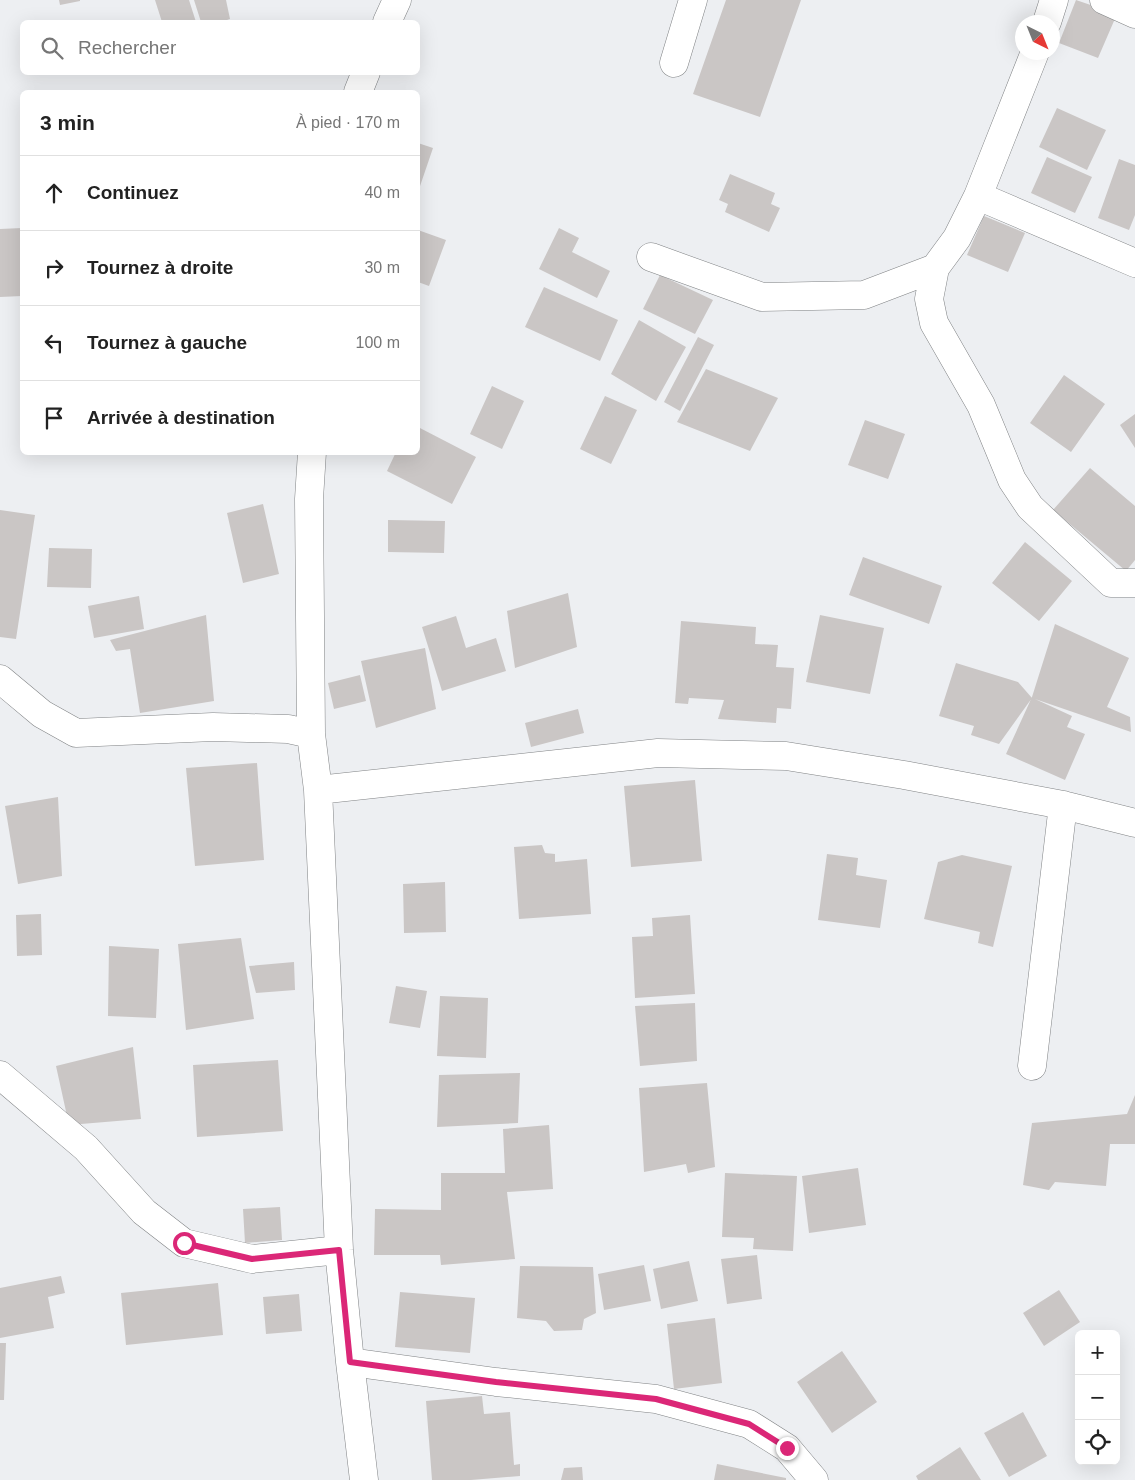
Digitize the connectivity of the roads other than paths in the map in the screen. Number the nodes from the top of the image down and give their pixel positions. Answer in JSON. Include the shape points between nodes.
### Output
{"nodes":[{"id":1,"x":397,"y":0,"type":"edge"},
{"id":2,"x":693,"y":0,"type":"edge"},
{"id":3,"x":1054,"y":0,"type":"edge"},
{"id":4,"x":1104,"y":0,"type":"edge"},
{"id":5,"x":1135,"y":14,"type":"edge"},
{"id":6,"x":1049,"y":15,"type":"edge"},
{"id":7,"x":388,"y":20,"type":"edge"},
{"id":8,"x":1032,"y":60,"type":"edge"},
{"id":9,"x":674,"y":62,"type":"dead end"},
{"id":10,"x":365,"y":75,"type":"edge"},
{"id":11,"x":359,"y":90,"type":"edge"},
{"id":12,"x":978,"y":196,"type":"junction"},
{"id":13,"x":651,"y":257,"type":"dead end"},
{"id":14,"x":1135,"y":263,"type":"edge"},
{"id":15,"x":935,"y":268,"type":"junction"},
{"id":16,"x":312,"y":455,"type":"edge"},
{"id":17,"x":1135,"y":583,"type":"edge"},
{"id":18,"x":0,"y":679,"type":"edge"},
{"id":19,"x":311,"y":734,"type":"junction"},
{"id":20,"x":318,"y":790,"type":"junction"},
{"id":21,"x":1063,"y":805,"type":"junction"},
{"id":22,"x":1135,"y":823,"type":"edge"},
{"id":23,"x":1032,"y":1066,"type":"dead end"},
{"id":24,"x":0,"y":1075,"type":"edge"},
{"id":25,"x":339,"y":1250,"type":"junction"},
{"id":26,"x":350,"y":1362,"type":"junction"},
{"id":27,"x":364,"y":1480,"type":"edge"},
{"id":28,"x":814,"y":1480,"type":"edge"}],
"edges":[{"from":1,"to":7,"type":"street"},
{"from":2,"to":9,"type":"street"},
{"from":3,"to":6,"type":"street"},
{"from":4,"to":5,"type":"street"},
{"from":8,"to":12,"type":"street"},
{"from":10,"to":11,"type":"street"},
{"from":12,"to":14,"type":"street"},
{"from":12,"to":15,"type":"street","via":[[957,238]]},
{"from":13,"to":15,"type":"street","via":[[762,297],[864,294]]},
{"from":15,"to":17,"type":"street","via":[[929,299],[934,323],[980,405],[1012,480],[1030,507],[1111,583]]},
{"from":16,"to":19,"type":"street","via":[[308,499]]},
{"from":18,"to":19,"type":"street","via":[[42,714],[76,733],[213,727],[288,729]]},
{"from":19,"to":20,"type":"street"},
{"from":20,"to":21,"type":"street","via":[[658,752],[786,756]]},
{"from":20,"to":25,"type":"street"},
{"from":21,"to":22,"type":"street"},
{"from":21,"to":23,"type":"street"},
{"from":24,"to":25,"type":"street","via":[[86,1148],[144,1212],[184,1243],[252,1259]]},
{"from":25,"to":26,"type":"street"},
{"from":26,"to":27,"type":"street"},
{"from":26,"to":28,"type":"street","via":[[656,1399],[749,1424],[787,1448]]}]}
